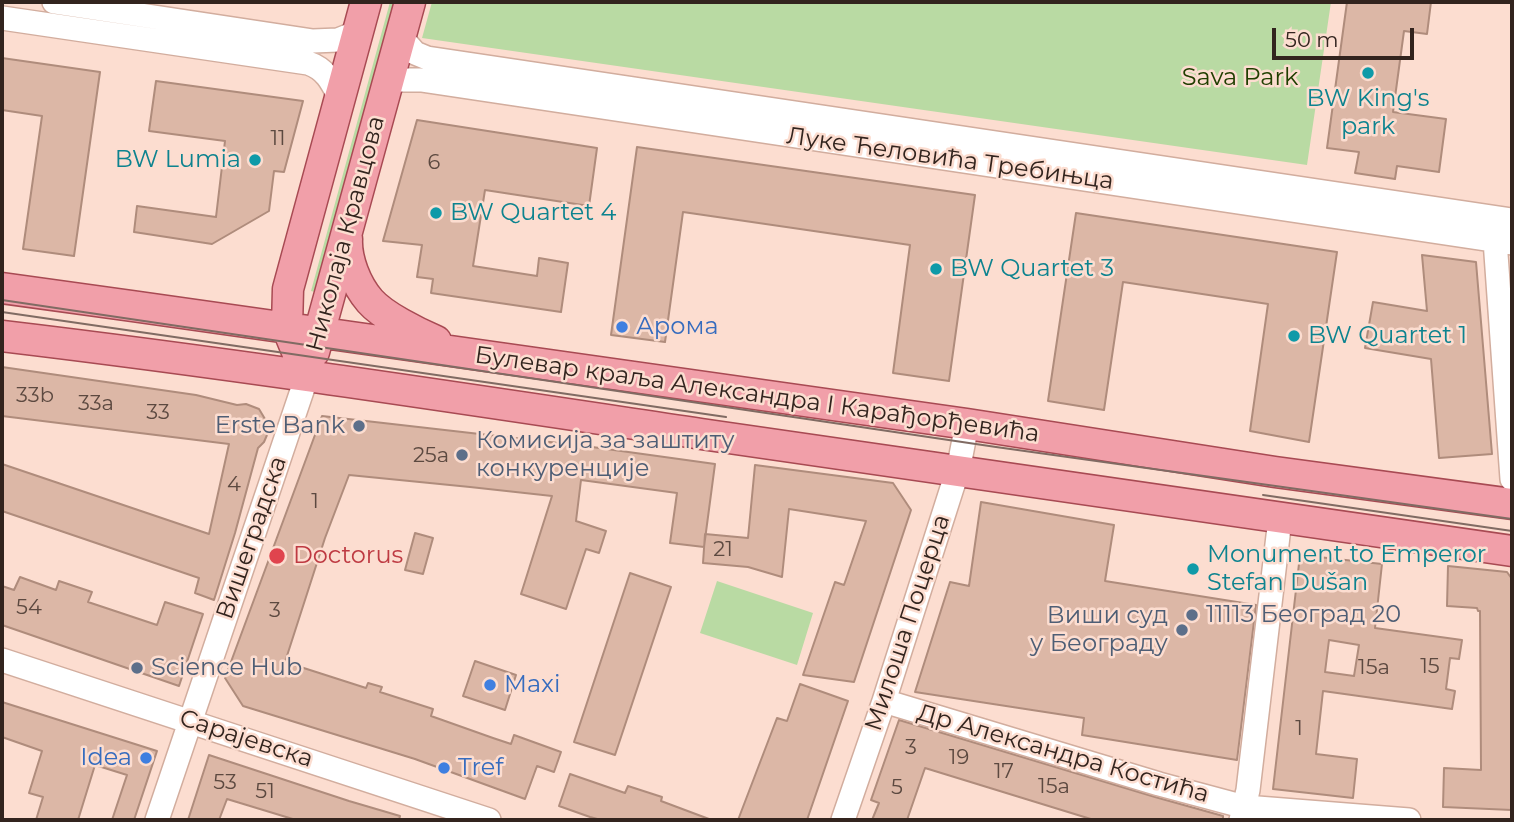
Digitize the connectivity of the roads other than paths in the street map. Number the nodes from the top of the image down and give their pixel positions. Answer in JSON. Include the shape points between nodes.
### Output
{"nodes":[{"id":1,"x":54,"y":2,"type":"edge"},
{"id":2,"x":366,"y":2,"type":"edge"},
{"id":3,"x":410,"y":2,"type":"edge"},
{"id":4,"x":2,"y":18,"type":"edge"},
{"id":5,"x":358,"y":32,"type":"junction"},
{"id":6,"x":401,"y":37,"type":"junction"},
{"id":7,"x":388,"y":84,"type":"junction"},
{"id":8,"x":340,"y":98,"type":"junction"},
{"id":9,"x":1512,"y":220,"type":"edge"},
{"id":10,"x":348,"y":227,"type":"junction"},
{"id":11,"x":1504,"y":241,"type":"edge"},
{"id":12,"x":2,"y":288,"type":"edge"},
{"id":13,"x":287,"y":327,"type":"junction"},
{"id":14,"x":319,"y":332,"type":"junction"},
{"id":15,"x":2,"y":336,"type":"edge"},
{"id":16,"x":466,"y":353,"type":"junction"},
{"id":17,"x":307,"y":376,"type":"junction"},
{"id":18,"x":967,"y":424,"type":"junction"},
{"id":19,"x":957,"y":471,"type":"junction"},
{"id":20,"x":1512,"y":479,"type":"edge"},
{"id":21,"x":1512,"y":504,"type":"edge"},
{"id":22,"x":1280,"y":519,"type":"junction"},
{"id":23,"x":1512,"y":551,"type":"edge"},
{"id":24,"x":2,"y":660,"type":"edge"},
{"id":25,"x":884,"y":701,"type":"junction"},
{"id":26,"x":190,"y":721,"type":"junction"},
{"id":27,"x":1243,"y":813,"type":"edge"},
{"id":28,"x":157,"y":820,"type":"edge"},
{"id":29,"x":489,"y":820,"type":"edge"},
{"id":30,"x":843,"y":820,"type":"edge"},
{"id":31,"x":1409,"y":820,"type":"edge"}],
"edges":[{"from":1,"to":5,"type":"street","via":[[313,41],[338,40]]},
{"from":2,"to":5,"type":"main road","name":"Николаја Кравцова"},
{"from":3,"to":6,"type":"main road","name":"Николаја Кравцова"},
{"from":4,"to":8,"type":"street","via":[[308,63],[324,71]]},
{"from":5,"to":8,"type":"main road","name":"Николаја Кравцова"},
{"from":6,"to":7,"type":"main road","name":"Николаја Кравцова"},
{"from":6,"to":9,"type":"street","name":"Луке Ћеловића Требињца","via":[[415,53],[427,58]]},
{"from":7,"to":10,"type":"main road","name":"Николаја Кравцова"},
{"from":7,"to":11,"type":"street","name":"Луке Ћеловића Требињца","via":[[410,79],[435,82]]},
{"from":8,"to":13,"type":"main road","name":"Николаја Кравцова","via":[[288,289]]},
{"from":10,"to":14,"type":"main road","name":"Николаја Кравцова"},
{"from":10,"to":16,"type":"main road","via":[[348,255],[371,303],[409,329]]},
{"from":11,"to":20,"type":"street"},
{"from":12,"to":13,"type":"main road","name":"Булевар краља Александра I Карађорђевића"},
{"from":13,"to":14,"type":"main road","name":"Булевар краља Александра I Карађорђевића"},
{"from":13,"to":17,"type":"main road","name":"Николаја Кравцова"},
{"from":14,"to":16,"type":"main road","name":"Булевар краља Александра I Карађорђевића"},
{"from":14,"to":17,"type":"main road","name":"Николаја Кравцова"},
{"from":15,"to":17,"type":"main road","name":"Булевар краља Александра I Карађорђевића"},
{"from":16,"to":18,"type":"main road","name":"Булевар краља Александра I Карађорђевића"},
{"from":17,"to":19,"type":"main road","name":"Булевар краља Александра I Карађорђевића"},
{"from":17,"to":26,"type":"street","name":"Вишеградска"},
{"from":18,"to":19,"type":"street","name":"Милоша Поцерца"},
{"from":18,"to":21,"type":"main road","name":"Булевар краља Александра I Карађорђевића"},
{"from":19,"to":22,"type":"main road","name":"Булевар краља Александра I Карађорђевића"},
{"from":19,"to":25,"type":"street","name":"Милоша Поцерца"},
{"from":22,"to":23,"type":"main road","name":"Булевар краља Александра I Карађорђевића"},
{"from":22,"to":27,"type":"street"},
{"from":24,"to":26,"type":"street","name":"Сарајевска"},
{"from":25,"to":27,"type":"street","name":"Др Александра Костића"},
{"from":25,"to":30,"type":"street","name":"Милоша Поцерца"},
{"from":26,"to":28,"type":"street","name":"Вишеградска"},
{"from":26,"to":29,"type":"street","name":"Сарајевска"},
{"from":27,"to":31,"type":"street","name":"Др Александра Костића"}]}
